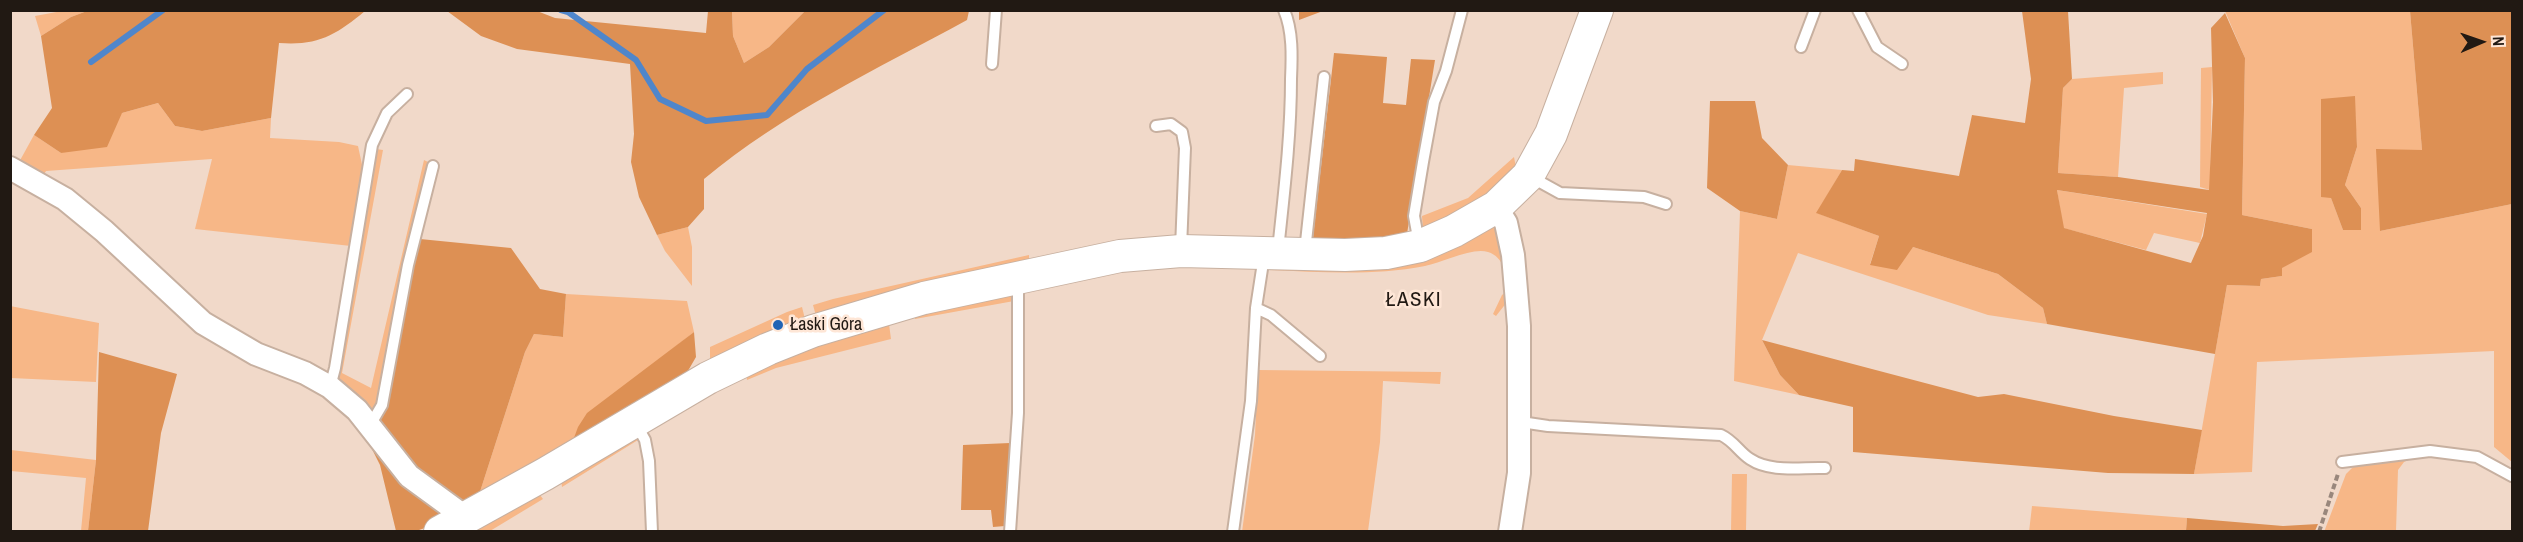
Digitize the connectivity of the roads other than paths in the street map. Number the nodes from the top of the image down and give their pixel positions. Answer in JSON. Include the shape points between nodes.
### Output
{"nodes":[{"id":1,"x":996,"y":10,"type":"edge"},
{"id":2,"x":1284,"y":10,"type":"edge"},
{"id":3,"x":1462,"y":10,"type":"edge"},
{"id":4,"x":1597,"y":10,"type":"edge"},
{"id":5,"x":1815,"y":10,"type":"edge"},
{"id":6,"x":1858,"y":10,"type":"edge"},
{"id":7,"x":1801,"y":47,"type":"dead end"},
{"id":8,"x":992,"y":64,"type":"dead end"},
{"id":9,"x":1902,"y":64,"type":"dead end"},
{"id":10,"x":1324,"y":77,"type":"dead end"},
{"id":11,"x":407,"y":94,"type":"dead end"},
{"id":12,"x":1156,"y":126,"type":"dead end"},
{"id":13,"x":433,"y":166,"type":"dead end"},
{"id":14,"x":10,"y":168,"type":"edge"},
{"id":15,"x":1528,"y":176,"type":"junction"},
{"id":16,"x":1666,"y":204,"type":"dead end"},
{"id":17,"x":1496,"y":207,"type":"junction"},
{"id":18,"x":1420,"y":246,"type":"junction"},
{"id":19,"x":1181,"y":252,"type":"junction"},
{"id":20,"x":1282,"y":253,"type":"junction"},
{"id":21,"x":1018,"y":277,"type":"junction"},
{"id":22,"x":1256,"y":308,"type":"junction"},
{"id":23,"x":1320,"y":356,"type":"dead end"},
{"id":24,"x":330,"y":387,"type":"junction"},
{"id":25,"x":634,"y":421,"type":"junction"},
{"id":26,"x":1521,"y":422,"type":"junction"},
{"id":27,"x":369,"y":427,"type":"junction"},
{"id":28,"x":2342,"y":462,"type":"road end"},
{"id":29,"x":1825,"y":468,"type":"dead end"},
{"id":30,"x":2512,"y":476,"type":"edge"},
{"id":31,"x":453,"y":524,"type":"edge"},
{"id":32,"x":652,"y":531,"type":"edge"},
{"id":33,"x":1010,"y":531,"type":"edge"},
{"id":34,"x":1233,"y":531,"type":"edge"},
{"id":35,"x":1510,"y":531,"type":"edge"}],
"edges":[{"from":1,"to":8,"type":"lane"},
{"from":2,"to":20,"type":"lane","via":[[1292,53]]},
{"from":3,"to":18,"type":"lane","via":[[1434,102],[1423,162],[1414,216]]},
{"from":4,"to":15,"type":"street","via":[[1551,134]]},
{"from":5,"to":7,"type":"lane"},
{"from":6,"to":9,"type":"lane","via":[[1877,47]]},
{"from":10,"to":20,"type":"lane"},
{"from":11,"to":24,"type":"lane","via":[[387,113],[372,145]]},
{"from":12,"to":19,"type":"lane","via":[[1171,124],[1182,132],[1185,148]]},
{"from":13,"to":27,"type":"lane","via":[[408,265],[382,405]]},
{"from":14,"to":24,"type":"street","via":[[65,199],[202,323],[256,354]]},
{"from":15,"to":16,"type":"lane","via":[[1560,192],[1644,197]]},
{"from":15,"to":17,"type":"street"},
{"from":17,"to":18,"type":"street"},
{"from":17,"to":26,"type":"street","via":[[1506,223],[1513,255]]},
{"from":18,"to":20,"type":"street","via":[[1386,253]]},
{"from":19,"to":20,"type":"street"},
{"from":19,"to":21,"type":"street","via":[[1120,256]]},
{"from":20,"to":22,"type":"lane"},
{"from":21,"to":25,"type":"street","via":[[924,298],[813,331],[708,378]]},
{"from":21,"to":33,"type":"lane","via":[[1018,413]]},
{"from":22,"to":23,"type":"lane","via":[[1271,315]]},
{"from":22,"to":34,"type":"lane","via":[[1251,401]]},
{"from":24,"to":27,"type":"street","via":[[357,410]]},
{"from":25,"to":31,"type":"street"},
{"from":25,"to":32,"type":"lane","via":[[645,440],[649,461]]},
{"from":26,"to":29,"type":"lane","via":[[1721,435],[1732,440],[1748,459],[1767,467]]},
{"from":26,"to":35,"type":"street","via":[[1520,473]]},
{"from":27,"to":31,"type":"street"},
{"from":28,"to":30,"type":"lane","via":[[2430,451],[2477,457]]}]}
